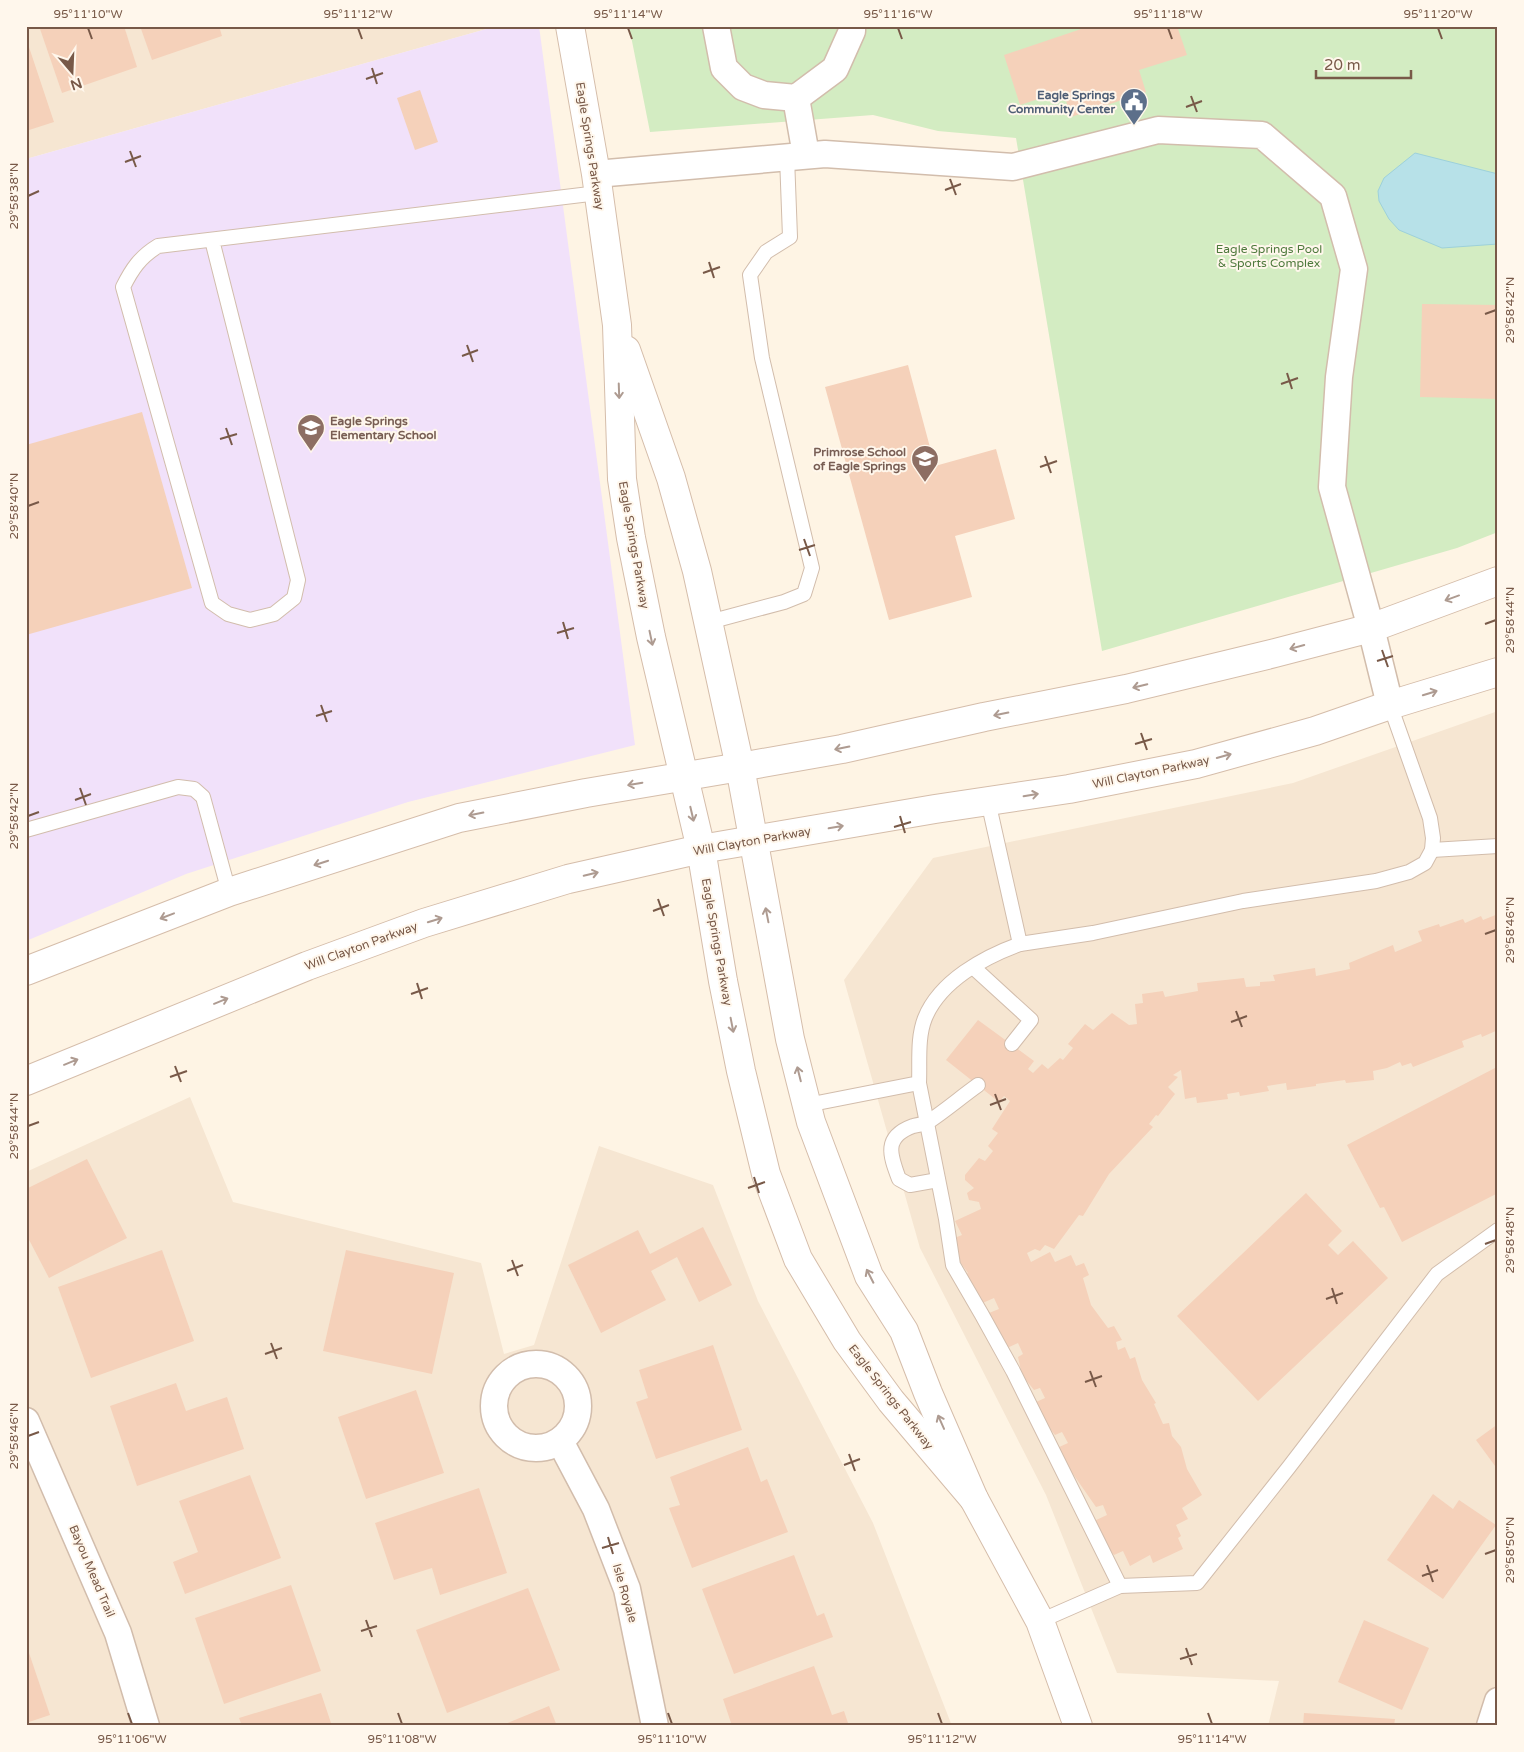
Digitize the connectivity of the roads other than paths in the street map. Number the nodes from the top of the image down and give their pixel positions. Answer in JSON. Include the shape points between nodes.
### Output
{"nodes":[{"id":1,"x":570,"y":26,"type":"edge"},
{"id":2,"x":716,"y":26,"type":"edge"},
{"id":3,"x":852,"y":26,"type":"edge"},
{"id":4,"x":796,"y":98,"type":"junction"},
{"id":5,"x":796,"y":156,"type":"junction"},
{"id":6,"x":597,"y":183,"type":"junction"},
{"id":7,"x":212,"y":240,"type":"junction"},
{"id":8,"x":618,"y":325,"type":"junction"},
{"id":9,"x":1498,"y":581,"type":"edge"},
{"id":10,"x":709,"y":622,"type":"junction"},
{"id":11,"x":1371,"y":628,"type":"junction"},
{"id":12,"x":1498,"y":672,"type":"edge"},
{"id":13,"x":1390,"y":705,"type":"junction"},
{"id":14,"x":740,"y":767,"type":"junction"},
{"id":15,"x":683,"y":776,"type":"junction"},
{"id":16,"x":988,"y":801,"type":"junction"},
{"id":17,"x":26,"y":830,"type":"edge"},
{"id":18,"x":753,"y":841,"type":"junction"},
{"id":19,"x":1498,"y":846,"type":"edge"},
{"id":20,"x":701,"y":849,"type":"junction"},
{"id":21,"x":1432,"y":850,"type":"junction"},
{"id":22,"x":228,"y":892,"type":"junction"},
{"id":23,"x":1020,"y":944,"type":"junction"},
{"id":24,"x":973,"y":967,"type":"junction"},
{"id":25,"x":26,"y":972,"type":"edge"},
{"id":26,"x":1012,"y":1044,"type":"dead end"},
{"id":27,"x":26,"y":1081,"type":"edge"},
{"id":28,"x":919,"y":1083,"type":"junction"},
{"id":29,"x":978,"y":1085,"type":"dead end"},
{"id":30,"x":807,"y":1105,"type":"junction"},
{"id":31,"x":927,"y":1123,"type":"junction"},
{"id":32,"x":938,"y":1180,"type":"junction"},
{"id":33,"x":1498,"y":1230,"type":"edge"},
{"id":34,"x":26,"y":1421,"type":"edge"},
{"id":35,"x":560,"y":1441,"type":"dead end"},
{"id":36,"x":974,"y":1499,"type":"junction"},
{"id":37,"x":1120,"y":1586,"type":"junction"},
{"id":38,"x":1040,"y":1621,"type":"junction"},
{"id":39,"x":1498,"y":1701,"type":"edge"},
{"id":40,"x":146,"y":1726,"type":"edge"},
{"id":41,"x":655,"y":1726,"type":"edge"},
{"id":42,"x":1078,"y":1726,"type":"edge"},
{"id":43,"x":1490,"y":1726,"type":"edge"}],
"edges":[{"from":1,"to":6,"type":"main road","name":"Eagle Springs Parkway"},
{"from":2,"to":4,"type":"street","via":[[724,68],[743,87],[764,95]]},
{"from":3,"to":4,"type":"street","via":[[835,69]]},
{"from":4,"to":5,"type":"street"},
{"from":5,"to":6,"type":"street"},
{"from":5,"to":10,"type":"lane","via":[[790,238],[766,252],[750,275],[762,358],[812,568],[804,594]]},
{"from":5,"to":11,"type":"street","via":[[825,154],[1013,167],[1158,130],[1262,136],[1333,196],[1354,269],[1338,377],[1332,487]]},
{"from":6,"to":7,"type":"lane"},
{"from":6,"to":8,"type":"main road","name":"Eagle Springs Parkway"},
{"from":7,"to":7,"type":"lane","via":[[158,246],[145,254],[133,268],[123,287],[212,603],[228,614],[250,620],[274,614],[294,598],[298,580]]},
{"from":8,"to":10,"type":"main road","name":"Eagle Springs Parkway","via":[[671,478]]},
{"from":8,"to":15,"type":"main road","name":"Eagle Springs Parkway","one_way":true,"via":[[622,479],[651,637]]},
{"from":9,"to":11,"type":"main road","one_way":true},
{"from":10,"to":14,"type":"main road","name":"Eagle Springs Parkway"},
{"from":11,"to":13,"type":"street"},
{"from":11,"to":14,"type":"main road","one_way":true,"via":[[1126,689]]},
{"from":13,"to":12,"type":"main road","name":"Will Clayton Parkway","one_way":true},
{"from":16,"to":13,"type":"main road","name":"Will Clayton Parkway","one_way":true,"via":[[1196,764],[1315,731]]},
{"from":13,"to":21,"type":"lane","via":[[1430,818]]},
{"from":14,"to":15,"type":"main road"},
{"from":14,"to":18,"type":"main road","name":"Eagle Springs Parkway"},
{"from":15,"to":20,"type":"main road","name":"Eagle Springs Parkway","one_way":true},
{"from":15,"to":22,"type":"main road","one_way":true,"via":[[459,818]]},
{"from":18,"to":16,"type":"main road","name":"Will Clayton Parkway","one_way":true},
{"from":16,"to":23,"type":"lane"},
{"from":17,"to":22,"type":"lane","via":[[178,787],[194,789],[202,797]]},
{"from":18,"to":20,"type":"main road","name":"Will Clayton Parkway"},
{"from":30,"to":18,"type":"main road","name":"Eagle Springs Parkway","one_way":true,"via":[[790,1039]]},
{"from":19,"to":21,"type":"lane"},
{"from":27,"to":20,"type":"main road","name":"Will Clayton Parkway","one_way":true,"via":[[298,970],[424,923],[568,879]]},
{"from":20,"to":36,"type":"main road","name":"Eagle Springs Parkway","one_way":true,"via":[[741,1071],[766,1174],[798,1259],[847,1340],[891,1401]]},
{"from":21,"to":23,"type":"lane","via":[[1425,863],[1409,872],[1376,881],[1243,901]]},
{"from":22,"to":25,"type":"main road","one_way":true},
{"from":23,"to":24,"type":"lane"},
{"from":24,"to":26,"type":"lane","via":[[1031,1020]]},
{"from":24,"to":28,"type":"lane","via":[[941,993],[925,1018],[920,1034]]},
{"from":28,"to":30,"type":"lane"},
{"from":28,"to":31,"type":"lane"},
{"from":29,"to":31,"type":"lane"},
{"from":36,"to":30,"type":"main road","name":"Eagle Springs Parkway","one_way":true,"via":[[904,1331],[869,1276]]},
{"from":31,"to":32,"type":"lane"},
{"from":31,"to":32,"type":"lane","via":[[900,1132],[892,1142],[891,1156],[899,1179],[910,1185]]},
{"from":32,"to":37,"type":"lane","via":[[953,1265],[1013,1371]]},
{"from":33,"to":37,"type":"lane","via":[[1437,1274],[1198,1583]]},
{"from":34,"to":40,"type":"street","name":"Bayou Mead Trail","via":[[118,1633]]},
{"from":35,"to":41,"type":"street","name":"Isle Royale","via":[[596,1509],[627,1590]]},
{"from":36,"to":38,"type":"main road","name":"Eagle Springs Parkway"},
{"from":37,"to":38,"type":"lane"},
{"from":38,"to":42,"type":"main road","name":"Eagle Springs Parkway"},
{"from":39,"to":43,"type":"street"}]}
